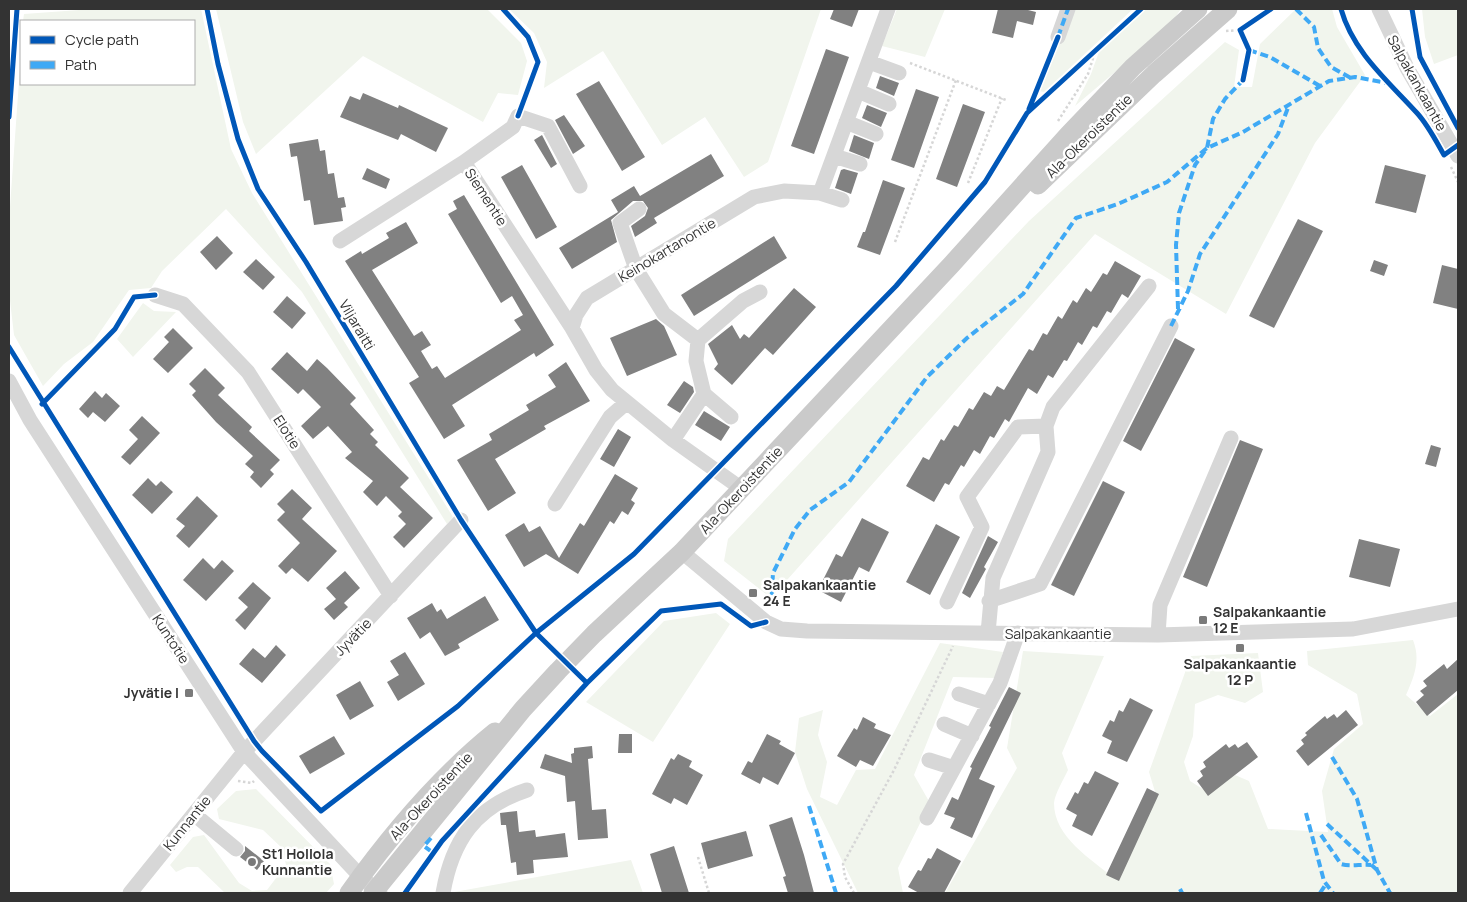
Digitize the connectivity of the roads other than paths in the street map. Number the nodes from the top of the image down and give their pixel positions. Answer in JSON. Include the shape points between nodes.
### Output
{"nodes":[{"id":1,"x":888,"y":9,"type":"edge"},
{"id":2,"x":1068,"y":9,"type":"edge"},
{"id":3,"x":1198,"y":9,"type":"edge"},
{"id":4,"x":1379,"y":9,"type":"edge"},
{"id":5,"x":1221,"y":11,"type":"edge"},
{"id":6,"x":1058,"y":37,"type":"dead end"},
{"id":7,"x":869,"y":62,"type":"junction"},
{"id":8,"x":900,"y":66,"type":"road end"},
{"id":9,"x":858,"y":91,"type":"junction"},
{"id":10,"x":889,"y":104,"type":"dead end"},
{"id":11,"x":846,"y":122,"type":"junction"},
{"id":12,"x":876,"y":134,"type":"dead end"},
{"id":13,"x":834,"y":156,"type":"junction"},
{"id":14,"x":1458,"y":156,"type":"edge"},
{"id":15,"x":464,"y":162,"type":"junction"},
{"id":16,"x":860,"y":164,"type":"dead end"},
{"id":17,"x":580,"y":186,"type":"dead end"},
{"id":18,"x":820,"y":193,"type":"junction"},
{"id":19,"x":842,"y":200,"type":"dead end"},
{"id":20,"x":639,"y":209,"type":"dead end"},
{"id":21,"x":340,"y":240,"type":"dead end"},
{"id":22,"x":952,"y":264,"type":"junction"},
{"id":23,"x":636,"y":269,"type":"junction"},
{"id":24,"x":1149,"y":286,"type":"dead end"},
{"id":25,"x":760,"y":292,"type":"dead end"},
{"id":26,"x":155,"y":295,"type":"dead end"},
{"id":27,"x":1171,"y":326,"type":"dead end"},
{"id":28,"x":572,"y":328,"type":"junction"},
{"id":29,"x":698,"y":340,"type":"junction"},
{"id":30,"x":9,"y":381,"type":"edge"},
{"id":31,"x":704,"y":394,"type":"junction"},
{"id":32,"x":626,"y":403,"type":"junction"},
{"id":33,"x":731,"y":417,"type":"dead end"},
{"id":34,"x":1046,"y":426,"type":"junction"},
{"id":35,"x":1231,"y":438,"type":"dead end"},
{"id":36,"x":672,"y":440,"type":"junction"},
{"id":37,"x":742,"y":489,"type":"junction"},
{"id":38,"x":555,"y":504,"type":"dead end"},
{"id":39,"x":462,"y":520,"type":"dead end"},
{"id":40,"x":682,"y":552,"type":"junction"},
{"id":41,"x":391,"y":596,"type":"junction"},
{"id":42,"x":990,"y":601,"type":"junction"},
{"id":43,"x":947,"y":602,"type":"dead end"},
{"id":44,"x":1458,"y":609,"type":"edge"},
{"id":45,"x":988,"y":633,"type":"junction"},
{"id":46,"x":1018,"y":633,"type":"junction"},
{"id":47,"x":1158,"y":635,"type":"junction"},
{"id":48,"x":959,"y":694,"type":"dead end"},
{"id":49,"x":989,"y":704,"type":"junction"},
{"id":50,"x":523,"y":709,"type":"junction"},
{"id":51,"x":944,"y":724,"type":"dead end"},
{"id":52,"x":972,"y":736,"type":"junction"},
{"id":53,"x":244,"y":752,"type":"junction"},
{"id":54,"x":929,"y":760,"type":"dead end"},
{"id":55,"x":954,"y":768,"type":"junction"},
{"id":56,"x":527,"y":790,"type":"dead end"},
{"id":57,"x":195,"y":815,"type":"junction"},
{"id":58,"x":927,"y":818,"type":"dead end"},
{"id":59,"x":236,"y":849,"type":"dead end"},
{"id":60,"x":361,"y":877,"type":"junction"},
{"id":61,"x":376,"y":892,"type":"edge"},
{"id":62,"x":130,"y":893,"type":"edge"},
{"id":63,"x":349,"y":893,"type":"edge"},
{"id":64,"x":443,"y":893,"type":"edge"}],
"edges":[{"from":1,"to":7,"type":"street"},
{"from":2,"to":6,"type":"street"},
{"from":3,"to":22,"type":"main road","name":"Ala-Okeroistentie","via":[[1134,67],[1068,135]]},
{"from":4,"to":14,"type":"street","name":"Salpakankaantie","via":[[1406,68]]},
{"from":5,"to":22,"type":"main road","name":"Ala-Okeroistentie"},
{"from":7,"to":8,"type":"street"},
{"from":7,"to":9,"type":"street"},
{"from":9,"to":10,"type":"street"},
{"from":9,"to":11,"type":"street"},
{"from":11,"to":12,"type":"street"},
{"from":11,"to":13,"type":"street"},
{"from":13,"to":16,"type":"street"},
{"from":13,"to":18,"type":"street"},
{"from":15,"to":17,"type":"street","via":[[513,127],[518,116],[548,126]]},
{"from":15,"to":21,"type":"street","name":"Siementie"},
{"from":15,"to":28,"type":"street","name":"Siementie"},
{"from":18,"to":19,"type":"street","name":"Keinokartanontie"},
{"from":18,"to":23,"type":"street","name":"Keinokartanontie","via":[[784,191],[754,197]]},
{"from":20,"to":23,"type":"street","via":[[620,222]]},
{"from":22,"to":37,"type":"main road","name":"Ala-Okeroistentie"},
{"from":23,"to":28,"type":"street","name":"Keinokartanontie","via":[[587,298]]},
{"from":23,"to":29,"type":"street","via":[[664,314]]},
{"from":24,"to":34,"type":"street","via":[[1053,406]]},
{"from":25,"to":29,"type":"street","via":[[743,301]]},
{"from":26,"to":41,"type":"street","name":"Elotie","via":[[183,304],[248,372]]},
{"from":27,"to":42,"type":"street","via":[[1040,584]]},
{"from":28,"to":32,"type":"street","via":[[596,370]]},
{"from":29,"to":31,"type":"street","via":[[696,361]]},
{"from":30,"to":53,"type":"street","name":"Kuntotie","via":[[30,420]]},
{"from":31,"to":33,"type":"street"},
{"from":31,"to":36,"type":"street"},
{"from":32,"to":36,"type":"street"},
{"from":32,"to":38,"type":"street","via":[[610,417]]},
{"from":34,"to":42,"type":"street","via":[[1048,452],[993,578]]},
{"from":34,"to":43,"type":"street","via":[[1018,427],[967,497],[982,527]]},
{"from":35,"to":47,"type":"street","via":[[1160,605]]},
{"from":36,"to":37,"type":"street"},
{"from":37,"to":40,"type":"main road","name":"Ala-Okeroistentie"},
{"from":39,"to":41,"type":"street","name":"Jyvätie"},
{"from":40,"to":45,"type":"street","name":"Salpakankaantie","via":[[766,622],[781,629]]},
{"from":40,"to":50,"type":"main road","name":"Ala-Okeroistentie","via":[[594,634]]},
{"from":41,"to":53,"type":"street","name":"Jyvätie"},
{"from":42,"to":45,"type":"street"},
{"from":44,"to":47,"type":"street","name":"Salpakankaantie","via":[[1353,629]]},
{"from":45,"to":46,"type":"street","name":"Salpakankaantie"},
{"from":46,"to":47,"type":"street","name":"Salpakankaantie"},
{"from":46,"to":49,"type":"street","via":[[1000,684]]},
{"from":48,"to":49,"type":"street"},
{"from":49,"to":52,"type":"street"},
{"from":50,"to":60,"type":"main road","name":"Ala-Okeroistentie","via":[[470,753],[432,791]]},
{"from":50,"to":61,"type":"main road","name":"Ala-Okeroistentie"},
{"from":51,"to":52,"type":"street"},
{"from":52,"to":55,"type":"street"},
{"from":53,"to":57,"type":"street","name":"Kunnantie"},
{"from":53,"to":60,"type":"street","name":"Kuntotie"},
{"from":54,"to":55,"type":"street"},
{"from":55,"to":58,"type":"street"},
{"from":56,"to":64,"type":"street","via":[[505,797],[485,811],[461,838],[449,862]]},
{"from":57,"to":59,"type":"street"},
{"from":57,"to":62,"type":"street","name":"Kunnantie"},
{"from":60,"to":61,"type":"street","name":"Kuntotie"},
{"from":60,"to":63,"type":"main road","name":"Ala-Okeroistentie"}]}
